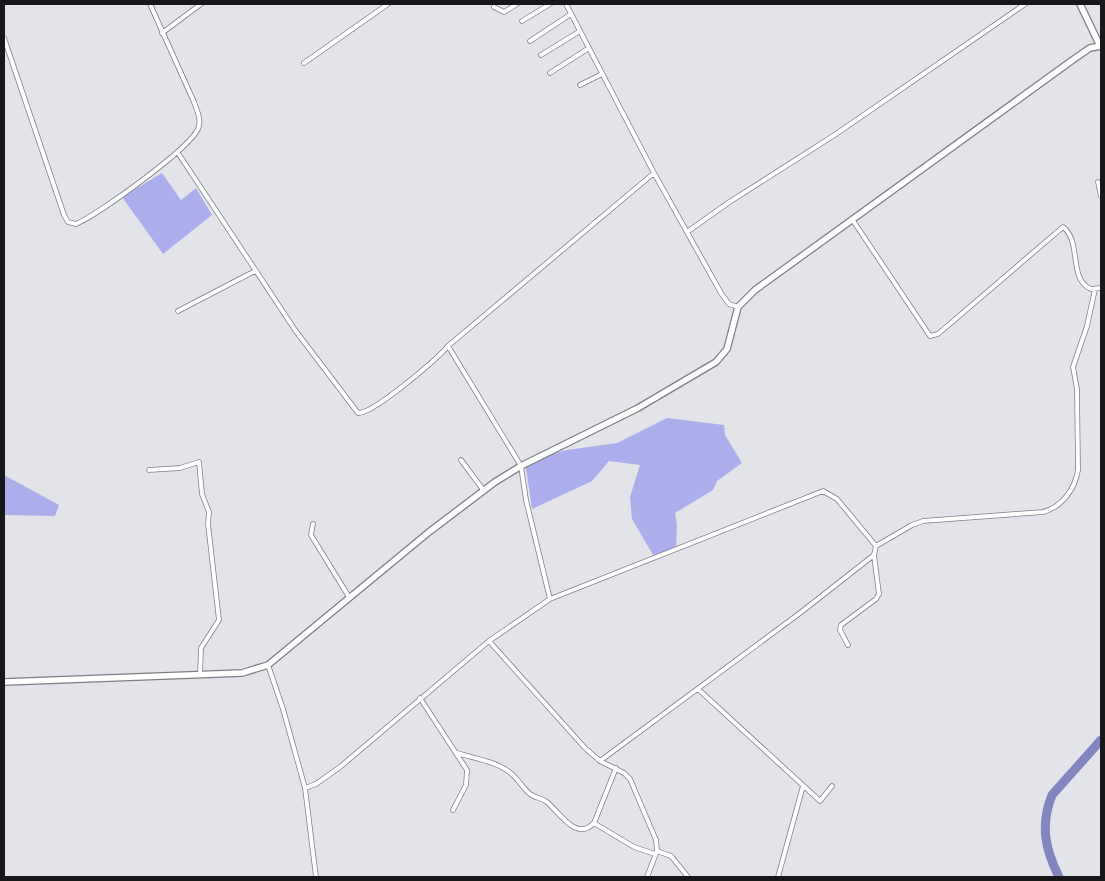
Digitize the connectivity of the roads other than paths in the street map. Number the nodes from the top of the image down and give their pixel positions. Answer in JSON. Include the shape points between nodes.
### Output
{"nodes":[{"id":1,"x":150,"y":4,"type":"edge"},
{"id":2,"x":201,"y":4,"type":"edge"},
{"id":3,"x":388,"y":4,"type":"edge"},
{"id":4,"x":517,"y":4,"type":"edge"},
{"id":5,"x":550,"y":4,"type":"edge"},
{"id":6,"x":566,"y":4,"type":"edge"},
{"id":7,"x":1024,"y":4,"type":"edge"},
{"id":8,"x":1080,"y":4,"type":"edge"},
{"id":9,"x":494,"y":7,"type":"dead end"},
{"id":10,"x":571,"y":14,"type":"junction"},
{"id":11,"x":522,"y":21,"type":"dead end"},
{"id":12,"x":580,"y":30,"type":"junction"},
{"id":13,"x":162,"y":32,"type":"junction"},
{"id":14,"x":4,"y":38,"type":"edge"},
{"id":15,"x":530,"y":41,"type":"dead end"},
{"id":16,"x":1101,"y":46,"type":"edge"},
{"id":17,"x":589,"y":48,"type":"junction"},
{"id":18,"x":541,"y":55,"type":"dead end"},
{"id":19,"x":304,"y":64,"type":"dead end"},
{"id":20,"x":550,"y":73,"type":"dead end"},
{"id":21,"x":602,"y":74,"type":"junction"},
{"id":22,"x":580,"y":85,"type":"dead end"},
{"id":23,"x":178,"y":153,"type":"junction"},
{"id":24,"x":654,"y":173,"type":"junction"},
{"id":25,"x":1098,"y":182,"type":"dead end"},
{"id":26,"x":1101,"y":196,"type":"edge"},
{"id":27,"x":852,"y":219,"type":"junction"},
{"id":28,"x":687,"y":232,"type":"junction"},
{"id":29,"x":254,"y":271,"type":"junction"},
{"id":30,"x":1101,"y":288,"type":"edge"},
{"id":31,"x":1095,"y":289,"type":"junction"},
{"id":32,"x":738,"y":307,"type":"junction"},
{"id":33,"x":178,"y":311,"type":"dead end"},
{"id":34,"x":448,"y":346,"type":"junction"},
{"id":35,"x":461,"y":460,"type":"dead end"},
{"id":36,"x":521,"y":466,"type":"junction"},
{"id":37,"x":149,"y":470,"type":"dead end"},
{"id":38,"x":484,"y":491,"type":"junction"},
{"id":39,"x":313,"y":524,"type":"dead end"},
{"id":40,"x":876,"y":546,"type":"junction"},
{"id":41,"x":874,"y":555,"type":"junction"},
{"id":42,"x":349,"y":597,"type":"junction"},
{"id":43,"x":550,"y":599,"type":"junction"},
{"id":44,"x":489,"y":641,"type":"junction"},
{"id":45,"x":848,"y":645,"type":"dead end"},
{"id":46,"x":268,"y":666,"type":"junction"},
{"id":47,"x":200,"y":675,"type":"junction"},
{"id":48,"x":4,"y":682,"type":"edge"},
{"id":49,"x":698,"y":689,"type":"junction"},
{"id":50,"x":420,"y":698,"type":"junction"},
{"id":51,"x":457,"y":753,"type":"junction"},
{"id":52,"x":600,"y":761,"type":"junction"},
{"id":53,"x":616,"y":768,"type":"junction"},
{"id":54,"x":803,"y":786,"type":"junction"},
{"id":55,"x":832,"y":786,"type":"dead end"},
{"id":56,"x":305,"y":788,"type":"junction"},
{"id":57,"x":453,"y":810,"type":"dead end"},
{"id":58,"x":594,"y":823,"type":"junction"},
{"id":59,"x":656,"y":852,"type":"junction"},
{"id":60,"x":316,"y":877,"type":"edge"},
{"id":61,"x":647,"y":877,"type":"edge"},
{"id":62,"x":688,"y":877,"type":"edge"},
{"id":63,"x":778,"y":877,"type":"edge"}],
"edges":[{"from":1,"to":13,"type":"street"},
{"from":2,"to":13,"type":"street"},
{"from":3,"to":19,"type":"street"},
{"from":4,"to":9,"type":"street","via":[[504,12]]},
{"from":5,"to":11,"type":"street"},
{"from":6,"to":10,"type":"street"},
{"from":7,"to":28,"type":"street"},
{"from":8,"to":16,"type":"street"},
{"from":10,"to":12,"type":"street"},
{"from":10,"to":15,"type":"street"},
{"from":12,"to":17,"type":"street"},
{"from":12,"to":18,"type":"street"},
{"from":13,"to":23,"type":"street","via":[[200,119],[196,132]]},
{"from":14,"to":23,"type":"street","via":[[64,215],[70,224],[82,221]]},
{"from":16,"to":27,"type":"street","via":[[1090,48],[1074,59]]},
{"from":17,"to":20,"type":"street"},
{"from":17,"to":21,"type":"street"},
{"from":21,"to":22,"type":"street"},
{"from":21,"to":24,"type":"street"},
{"from":23,"to":29,"type":"street"},
{"from":24,"to":28,"type":"street"},
{"from":24,"to":34,"type":"street"},
{"from":25,"to":26,"type":"street"},
{"from":27,"to":31,"type":"street","via":[[930,336],[938,334],[1063,227],[1071,238],[1080,279],[1086,287]]},
{"from":27,"to":32,"type":"street","via":[[755,290]]},
{"from":28,"to":32,"type":"street","via":[[725,300]]},
{"from":29,"to":33,"type":"street"},
{"from":29,"to":34,"type":"street","via":[[358,413],[385,399]]},
{"from":30,"to":31,"type":"street"},
{"from":31,"to":40,"type":"street","via":[[1073,367],[1077,389],[1078,470],[1070,492],[1058,505],[1043,512],[912,524]]},
{"from":32,"to":36,"type":"street","via":[[727,349],[716,362],[638,408]]},
{"from":34,"to":36,"type":"street"},
{"from":35,"to":38,"type":"street"},
{"from":36,"to":38,"type":"street"},
{"from":36,"to":43,"type":"street"},
{"from":37,"to":47,"type":"street","via":[[180,468],[199,462],[202,494],[209,512],[219,620],[201,648]]},
{"from":38,"to":42,"type":"street"},
{"from":39,"to":42,"type":"street","via":[[311,535]]},
{"from":40,"to":41,"type":"street"},
{"from":40,"to":43,"type":"street","via":[[837,499],[823,491]]},
{"from":41,"to":45,"type":"street","via":[[879,594],[841,625],[840,630]]},
{"from":41,"to":49,"type":"street"},
{"from":42,"to":46,"type":"street"},
{"from":43,"to":44,"type":"street"},
{"from":44,"to":50,"type":"street"},
{"from":44,"to":52,"type":"street"},
{"from":46,"to":47,"type":"street","via":[[252,672]]},
{"from":46,"to":56,"type":"street"},
{"from":47,"to":48,"type":"street"},
{"from":49,"to":52,"type":"street"},
{"from":49,"to":54,"type":"street"},
{"from":50,"to":51,"type":"street"},
{"from":50,"to":56,"type":"street","via":[[340,767]]},
{"from":51,"to":57,"type":"street","via":[[467,770],[467,781]]},
{"from":51,"to":58,"type":"street","via":[[507,770],[529,793],[547,802],[560,818],[573,827],[588,828]]},
{"from":52,"to":53,"type":"street"},
{"from":53,"to":58,"type":"street"},
{"from":53,"to":59,"type":"street","via":[[630,779],[653,832]]},
{"from":54,"to":55,"type":"street","via":[[820,802]]},
{"from":54,"to":63,"type":"street"},
{"from":56,"to":60,"type":"street"},
{"from":58,"to":59,"type":"street","via":[[628,844]]},
{"from":59,"to":61,"type":"street"},
{"from":59,"to":62,"type":"street","via":[[671,856]]}]}
